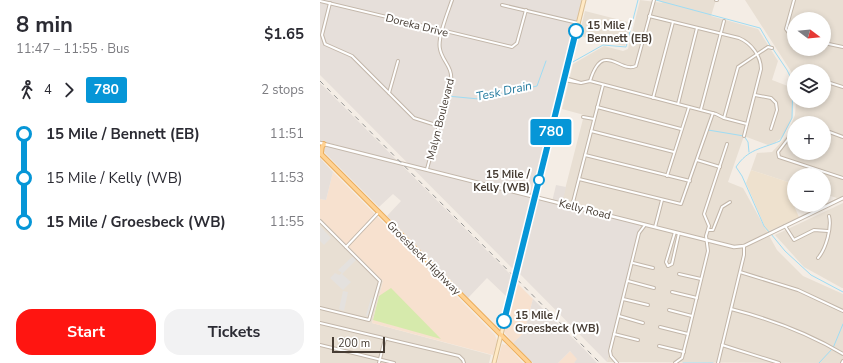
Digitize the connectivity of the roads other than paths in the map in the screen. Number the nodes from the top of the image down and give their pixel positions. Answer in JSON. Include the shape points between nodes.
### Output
{"nodes":[{"id":1,"x":452,"y":0,"type":"edge"},
{"id":2,"x":584,"y":0,"type":"edge"},
{"id":3,"x":654,"y":0,"type":"edge"},
{"id":4,"x":794,"y":0,"type":"edge"},
{"id":5,"x":320,"y":1,"type":"edge"},
{"id":6,"x":330,"y":3,"type":"junction"},
{"id":7,"x":502,"y":6,"type":"dead end"},
{"id":8,"x":526,"y":10,"type":"junction"},
{"id":9,"x":791,"y":12,"type":"edge"},
{"id":10,"x":649,"y":16,"type":"junction"},
{"id":11,"x":673,"y":22,"type":"junction"},
{"id":12,"x":724,"y":22,"type":"dead end"},
{"id":13,"x":578,"y":23,"type":"junction"},
{"id":14,"x":697,"y":28,"type":"junction"},
{"id":15,"x":443,"y":31,"type":"junction"},
{"id":16,"x":720,"y":33,"type":"junction"},
{"id":17,"x":831,"y":44,"type":"edge"},
{"id":18,"x":843,"y":47,"type":"edge"},
{"id":19,"x":772,"y":48,"type":"dead end"},
{"id":20,"x":756,"y":54,"type":"junction"},
{"id":21,"x":398,"y":61,"type":"dead end"},
{"id":22,"x":564,"y":79,"type":"junction"},
{"id":23,"x":590,"y":81,"type":"junction"},
{"id":24,"x":831,"y":83,"type":"edge"},
{"id":25,"x":603,"y":85,"type":"junction"},
{"id":26,"x":843,"y":87,"type":"edge"},
{"id":27,"x":389,"y":93,"type":"junction"},
{"id":28,"x":755,"y":95,"type":"junction"},
{"id":29,"x":654,"y":98,"type":"junction"},
{"id":30,"x":678,"y":104,"type":"junction"},
{"id":31,"x":597,"y":107,"type":"junction"},
{"id":32,"x":689,"y":107,"type":"junction"},
{"id":33,"x":701,"y":110,"type":"junction"},
{"id":34,"x":713,"y":113,"type":"junction"},
{"id":35,"x":583,"y":116,"type":"dead end"},
{"id":36,"x":724,"y":118,"type":"junction"},
{"id":37,"x":594,"y":119,"type":"junction"},
{"id":38,"x":748,"y":124,"type":"junction"},
{"id":39,"x":438,"y":126,"type":"junction"},
{"id":40,"x":681,"y":129,"type":"junction"},
{"id":41,"x":771,"y":129,"type":"dead end"},
{"id":42,"x":591,"y":131,"type":"junction"},
{"id":43,"x":831,"y":133,"type":"edge"},
{"id":44,"x":744,"y":136,"type":"dead end"},
{"id":45,"x":843,"y":137,"type":"edge"},
{"id":46,"x":787,"y":140,"type":"edge"},
{"id":47,"x":322,"y":143,"type":"edge"},
{"id":48,"x":727,"y":144,"type":"dead end"},
{"id":49,"x":674,"y":152,"type":"junction"},
{"id":50,"x":321,"y":154,"type":"edge"},
{"id":51,"x":585,"y":155,"type":"junction"},
{"id":52,"x":697,"y":160,"type":"junction"},
{"id":53,"x":720,"y":167,"type":"junction"},
{"id":54,"x":427,"y":169,"type":"junction"},
{"id":55,"x":667,"y":176,"type":"junction"},
{"id":56,"x":579,"y":178,"type":"junction"},
{"id":57,"x":843,"y":178,"type":"edge"},
{"id":58,"x":690,"y":182,"type":"junction"},
{"id":59,"x":536,"y":197,"type":"junction"},
{"id":60,"x":843,"y":198,"type":"edge"},
{"id":61,"x":662,"y":200,"type":"junction"},
{"id":62,"x":730,"y":202,"type":"dead end"},
{"id":63,"x":572,"y":206,"type":"junction"},
{"id":64,"x":379,"y":212,"type":"junction"},
{"id":65,"x":829,"y":216,"type":"dead end"},
{"id":66,"x":320,"y":221,"type":"edge"},
{"id":67,"x":646,"y":225,"type":"junction"},
{"id":68,"x":785,"y":226,"type":"junction"},
{"id":69,"x":655,"y":227,"type":"junction"},
{"id":70,"x":709,"y":230,"type":"junction"},
{"id":71,"x":828,"y":231,"type":"junction"},
{"id":72,"x":675,"y":232,"type":"junction"},
{"id":73,"x":679,"y":233,"type":"junction"},
{"id":74,"x":706,"y":241,"type":"junction"},
{"id":75,"x":744,"y":246,"type":"junction"},
{"id":76,"x":346,"y":247,"type":"junction"},
{"id":77,"x":818,"y":258,"type":"dead end"},
{"id":78,"x":633,"y":263,"type":"junction"},
{"id":79,"x":653,"y":268,"type":"dead end"},
{"id":80,"x":740,"y":272,"type":"junction"},
{"id":81,"x":678,"y":274,"type":"dead end"},
{"id":82,"x":701,"y":279,"type":"junction"},
{"id":83,"x":628,"y":281,"type":"junction"},
{"id":84,"x":654,"y":288,"type":"dead end"},
{"id":85,"x":672,"y":292,"type":"dead end"},
{"id":86,"x":697,"y":298,"type":"junction"},
{"id":87,"x":623,"y":299,"type":"junction"},
{"id":88,"x":648,"y":305,"type":"dead end"},
{"id":89,"x":320,"y":308,"type":"edge"},
{"id":90,"x":731,"y":308,"type":"junction"},
{"id":91,"x":669,"y":310,"type":"dead end"},
{"id":92,"x":843,"y":311,"type":"edge"},
{"id":93,"x":619,"y":316,"type":"junction"},
{"id":94,"x":692,"y":316,"type":"junction"},
{"id":95,"x":320,"y":323,"type":"edge"},
{"id":96,"x":644,"y":323,"type":"dead end"},
{"id":97,"x":660,"y":327,"type":"dead end"},
{"id":98,"x":500,"y":334,"type":"junction"},
{"id":99,"x":614,"y":334,"type":"junction"},
{"id":100,"x":688,"y":334,"type":"junction"},
{"id":101,"x":385,"y":339,"type":"junction"},
{"id":102,"x":638,"y":340,"type":"dead end"},
{"id":103,"x":320,"y":344,"type":"edge"},
{"id":104,"x":722,"y":345,"type":"junction"},
{"id":105,"x":659,"y":346,"type":"dead end"},
{"id":106,"x":684,"y":352,"type":"junction"},
{"id":107,"x":843,"y":354,"type":"edge"},
{"id":108,"x":380,"y":360,"type":"junction"},
{"id":109,"x":379,"y":363,"type":"edge"},
{"id":110,"x":394,"y":363,"type":"edge"},
{"id":111,"x":464,"y":363,"type":"edge"},
{"id":112,"x":494,"y":363,"type":"edge"},
{"id":113,"x":528,"y":363,"type":"edge"},
{"id":114,"x":617,"y":363,"type":"edge"},
{"id":115,"x":675,"y":363,"type":"edge"},
{"id":116,"x":718,"y":363,"type":"edge"},
{"id":117,"x":779,"y":363,"type":"edge"}],
"edges":[{"from":1,"to":15,"type":"street","name":"Malyn Boulevard"},
{"from":2,"to":13,"type":"main road"},
{"from":3,"to":10,"type":"street"},
{"from":4,"to":9,"type":"street"},
{"from":5,"to":6,"type":"street","name":"Doreka Drive"},
{"from":6,"to":15,"type":"street","name":"Doreka Drive"},
{"from":6,"to":27,"type":"street","via":[[322,35],[324,43],[329,48],[350,55]]},
{"from":7,"to":8,"type":"street"},
{"from":8,"to":13,"type":"street"},
{"from":8,"to":15,"type":"street","name":"Doreka Drive","via":[[514,47]]},
{"from":10,"to":11,"type":"street"},
{"from":10,"to":23,"type":"street","via":[[636,66],[602,61],[595,67]]},
{"from":11,"to":14,"type":"street"},
{"from":11,"to":29,"type":"street"},
{"from":12,"to":16,"type":"street"},
{"from":13,"to":22,"type":"main road"},
{"from":14,"to":16,"type":"street"},
{"from":14,"to":30,"type":"street"},
{"from":15,"to":39,"type":"street","name":"Malyn Boulevard","via":[[440,49],[450,67],[451,77]]},
{"from":16,"to":20,"type":"street","via":[[746,41]]},
{"from":16,"to":33,"type":"street"},
{"from":17,"to":18,"type":"street"},
{"from":19,"to":20,"type":"street","via":[[768,47]]},
{"from":20,"to":28,"type":"street","via":[[761,69]]},
{"from":20,"to":36,"type":"street","via":[[736,70]]},
{"from":21,"to":27,"type":"street"},
{"from":22,"to":23,"type":"street","via":[[581,83]]},
{"from":22,"to":59,"type":"main road"},
{"from":23,"to":25,"type":"street"},
{"from":24,"to":26,"type":"street"},
{"from":25,"to":29,"type":"street"},
{"from":25,"to":31,"type":"street"},
{"from":27,"to":39,"type":"street","via":[[414,118]]},
{"from":28,"to":38,"type":"street"},
{"from":28,"to":41,"type":"street","via":[[771,98],[776,103],[777,110]]},
{"from":29,"to":30,"type":"street"},
{"from":30,"to":32,"type":"street"},
{"from":31,"to":37,"type":"street"},
{"from":31,"to":40,"type":"street"},
{"from":32,"to":33,"type":"street"},
{"from":32,"to":40,"type":"street"},
{"from":33,"to":34,"type":"street"},
{"from":34,"to":36,"type":"street"},
{"from":34,"to":52,"type":"street"},
{"from":35,"to":37,"type":"street"},
{"from":36,"to":38,"type":"street"},
{"from":37,"to":42,"type":"street"},
{"from":38,"to":44,"type":"street"},
{"from":39,"to":54,"type":"street","name":"Malyn Boulevard"},
{"from":40,"to":49,"type":"street"},
{"from":42,"to":49,"type":"street"},
{"from":42,"to":51,"type":"street"},
{"from":43,"to":45,"type":"street"},
{"from":46,"to":57,"type":"street","via":[[778,156]]},
{"from":47,"to":50,"type":"main road"},
{"from":47,"to":54,"type":"street","name":"Kelly Road"},
{"from":48,"to":53,"type":"street"},
{"from":49,"to":55,"type":"street"},
{"from":50,"to":64,"type":"main road","name":"Groesbeck Highway"},
{"from":51,"to":55,"type":"street"},
{"from":51,"to":56,"type":"street"},
{"from":52,"to":53,"type":"street"},
{"from":52,"to":58,"type":"street"},
{"from":53,"to":70,"type":"street","via":[[704,215]]},
{"from":54,"to":59,"type":"street","name":"Kelly Road"},
{"from":55,"to":58,"type":"street"},
{"from":56,"to":61,"type":"street"},
{"from":56,"to":63,"type":"street"},
{"from":58,"to":61,"type":"street","via":[[681,204]]},
{"from":59,"to":63,"type":"street","name":"Kelly Road"},
{"from":59,"to":98,"type":"main road"},
{"from":60,"to":68,"type":"street","name":"Kelly Road"},
{"from":61,"to":69,"type":"street"},
{"from":62,"to":70,"type":"street","via":[[722,207],[713,230]]},
{"from":63,"to":67,"type":"street","name":"Kelly Road"},
{"from":64,"to":76,"type":"street"},
{"from":64,"to":98,"type":"main road","name":"Groesbeck Highway"},
{"from":65,"to":71,"type":"street","via":[[831,222]]},
{"from":66,"to":76,"type":"street"},
{"from":67,"to":69,"type":"street","name":"Kelly Road"},
{"from":67,"to":78,"type":"street","via":[[639,233]]},
{"from":68,"to":71,"type":"street","via":[[794,240],[814,230]]},
{"from":68,"to":75,"type":"street","name":"Kelly Road"},
{"from":69,"to":72,"type":"street","name":"Kelly Road"},
{"from":70,"to":74,"type":"street"},
{"from":71,"to":77,"type":"street","via":[[822,253]]},
{"from":72,"to":73,"type":"street","name":"Kelly Road"},
{"from":72,"to":73,"type":"street","via":[[666,262],[668,266],[672,264]]},
{"from":73,"to":74,"type":"street","name":"Kelly Road"},
{"from":74,"to":75,"type":"street","name":"Kelly Road","via":[[734,247]]},
{"from":74,"to":82,"type":"street","via":[[708,251]]},
{"from":75,"to":80,"type":"street"},
{"from":76,"to":89,"type":"street","via":[[380,280],[371,318],[367,320]]},
{"from":78,"to":79,"type":"street"},
{"from":78,"to":83,"type":"street"},
{"from":80,"to":90,"type":"street"},
{"from":80,"to":92,"type":"street","via":[[798,290]]},
{"from":81,"to":82,"type":"street"},
{"from":82,"to":86,"type":"street"},
{"from":83,"to":84,"type":"street"},
{"from":83,"to":87,"type":"street"},
{"from":85,"to":86,"type":"street"},
{"from":86,"to":94,"type":"street"},
{"from":87,"to":88,"type":"street"},
{"from":87,"to":93,"type":"street"},
{"from":90,"to":104,"type":"street"},
{"from":90,"to":107,"type":"street","via":[[787,326]]},
{"from":91,"to":94,"type":"street"},
{"from":93,"to":96,"type":"street"},
{"from":93,"to":99,"type":"street"},
{"from":94,"to":100,"type":"street"},
{"from":95,"to":101,"type":"street"},
{"from":97,"to":100,"type":"street"},
{"from":98,"to":112,"type":"main road"},
{"from":98,"to":113,"type":"main road","name":"Groesbeck Highway"},
{"from":99,"to":102,"type":"street"},
{"from":99,"to":114,"type":"street","via":[[610,354]]},
{"from":100,"to":106,"type":"street"},
{"from":101,"to":108,"type":"street"},
{"from":101,"to":111,"type":"street","via":[[458,356]]},
{"from":103,"to":108,"type":"street"},
{"from":104,"to":116,"type":"street"},
{"from":104,"to":117,"type":"street"},
{"from":105,"to":106,"type":"street"},
{"from":106,"to":115,"type":"street","via":[[681,359]]},
{"from":108,"to":109,"type":"street"},
{"from":108,"to":110,"type":"street"}]}
